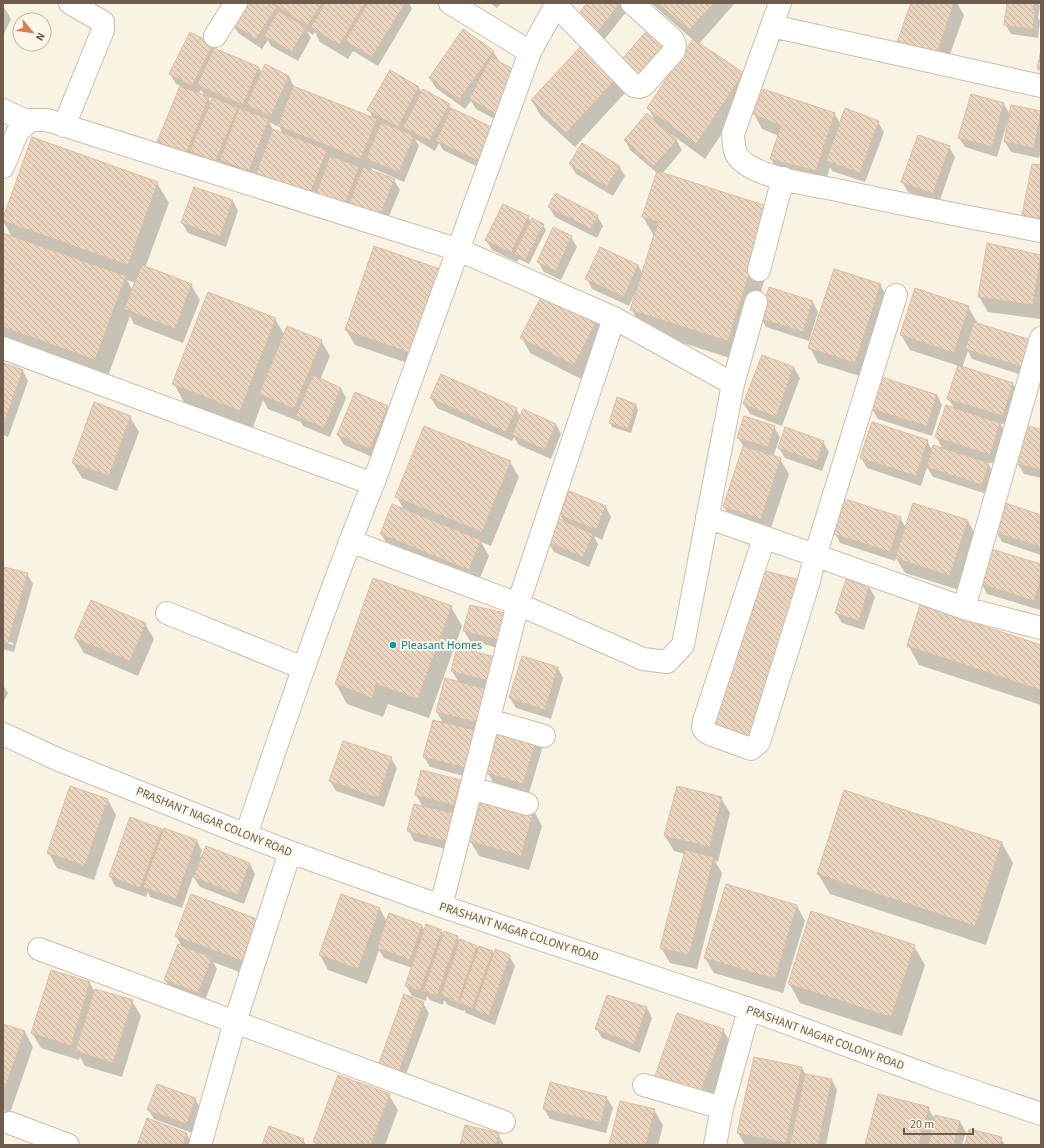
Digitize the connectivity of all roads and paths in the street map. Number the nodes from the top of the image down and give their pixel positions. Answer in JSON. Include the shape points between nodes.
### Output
{"nodes":[{"id":1,"x":70,"y":3,"type":"edge"},
{"id":2,"x":236,"y":3,"type":"edge"},
{"id":3,"x":450,"y":3,"type":"edge"},
{"id":4,"x":632,"y":3,"type":"edge"},
{"id":5,"x":780,"y":3,"type":"edge"},
{"id":6,"x":557,"y":4,"type":"edge"},
{"id":7,"x":772,"y":26,"type":"junction"},
{"id":8,"x":215,"y":36,"type":"dead end"},
{"id":9,"x":530,"y":52,"type":"junction"},
{"id":10,"x":1041,"y":86,"type":"edge"},
{"id":11,"x":3,"y":110,"type":"edge"},
{"id":12,"x":28,"y":122,"type":"junction"},
{"id":13,"x":64,"y":126,"type":"junction"},
{"id":14,"x":3,"y":168,"type":"edge"},
{"id":15,"x":783,"y":178,"type":"junction"},
{"id":16,"x":1041,"y":231,"type":"edge"},
{"id":17,"x":459,"y":250,"type":"junction"},
{"id":18,"x":759,"y":270,"type":"dead end"},
{"id":19,"x":896,"y":295,"type":"dead end"},
{"id":20,"x":756,"y":302,"type":"dead end"},
{"id":21,"x":614,"y":318,"type":"junction"},
{"id":22,"x":1041,"y":338,"type":"edge"},
{"id":23,"x":3,"y":348,"type":"edge"},
{"id":24,"x":734,"y":384,"type":"junction"},
{"id":25,"x":373,"y":484,"type":"junction"},
{"id":26,"x":707,"y":517,"type":"junction"},
{"id":27,"x":764,"y":538,"type":"junction"},
{"id":28,"x":350,"y":541,"type":"junction"},
{"id":29,"x":815,"y":556,"type":"junction"},
{"id":30,"x":518,"y":604,"type":"junction"},
{"id":31,"x":964,"y":608,"type":"junction"},
{"id":32,"x":167,"y":613,"type":"dead end"},
{"id":33,"x":1041,"y":628,"type":"edge"},
{"id":34,"x":303,"y":668,"type":"junction"},
{"id":35,"x":489,"y":720,"type":"junction"},
{"id":36,"x":3,"y":734,"type":"edge"},
{"id":37,"x":544,"y":736,"type":"dead end"},
{"id":38,"x":471,"y":788,"type":"junction"},
{"id":39,"x":527,"y":804,"type":"dead end"},
{"id":40,"x":246,"y":835,"type":"junction"},
{"id":41,"x":290,"y":852,"type":"junction"},
{"id":42,"x":441,"y":906,"type":"junction"},
{"id":43,"x":39,"y":949,"type":"dead end"},
{"id":44,"x":749,"y":1009,"type":"junction"},
{"id":45,"x":235,"y":1022,"type":"junction"},
{"id":46,"x":644,"y":1085,"type":"dead end"},
{"id":47,"x":722,"y":1108,"type":"junction"},
{"id":48,"x":1041,"y":1114,"type":"edge"},
{"id":49,"x":504,"y":1122,"type":"dead end"},
{"id":50,"x":10,"y":1123,"type":"dead end"},
{"id":51,"x":68,"y":1145,"type":"edge"},
{"id":52,"x":200,"y":1145,"type":"edge"},
{"id":53,"x":715,"y":1145,"type":"edge"}],
"edges":[{"from":1,"to":13,"type":"street","via":[[103,22],[103,30]]},
{"from":2,"to":8,"type":"street"},
{"from":3,"to":9,"type":"street"},
{"from":4,"to":6,"type":"street","via":[[674,40],[675,45],[674,51],[640,87],[634,86],[626,78]]},
{"from":5,"to":7,"type":"street"},
{"from":6,"to":9,"type":"street"},
{"from":7,"to":10,"type":"street"},
{"from":7,"to":15,"type":"street","via":[[733,134],[734,151],[742,161],[759,173]]},
{"from":9,"to":17,"type":"street"},
{"from":11,"to":12,"type":"street"},
{"from":12,"to":13,"type":"street","via":[[47,120]]},
{"from":12,"to":14,"type":"street","via":[[17,133]]},
{"from":13,"to":17,"type":"street"},
{"from":15,"to":16,"type":"street"},
{"from":15,"to":18,"type":"street"},
{"from":17,"to":21,"type":"street"},
{"from":17,"to":25,"type":"street"},
{"from":19,"to":29,"type":"street"},
{"from":20,"to":24,"type":"street"},
{"from":21,"to":24,"type":"street"},
{"from":21,"to":30,"type":"street"},
{"from":22,"to":31,"type":"street"},
{"from":23,"to":25,"type":"street"},
{"from":24,"to":26,"type":"street"},
{"from":25,"to":28,"type":"street"},
{"from":26,"to":27,"type":"street"},
{"from":26,"to":30,"type":"street","via":[[682,645],[667,662],[643,659]]},
{"from":27,"to":29,"type":"street"},
{"from":27,"to":29,"type":"street","via":[[704,721],[703,728],[712,735],[752,749],[760,742]]},
{"from":28,"to":30,"type":"street"},
{"from":28,"to":34,"type":"street"},
{"from":29,"to":31,"type":"street"},
{"from":30,"to":35,"type":"street"},
{"from":31,"to":33,"type":"street"},
{"from":32,"to":34,"type":"street"},
{"from":34,"to":40,"type":"street"},
{"from":35,"to":37,"type":"street"},
{"from":35,"to":38,"type":"street"},
{"from":36,"to":40,"type":"street","name":"PRASHANT NAGAR COLONY ROAD"},
{"from":38,"to":39,"type":"street"},
{"from":38,"to":42,"type":"street"},
{"from":40,"to":41,"type":"street","name":"PRASHANT NAGAR COLONY ROAD"},
{"from":41,"to":42,"type":"street","name":"PRASHANT NAGAR COLONY ROAD"},
{"from":41,"to":45,"type":"street"},
{"from":42,"to":44,"type":"street","name":"PRASHANT NAGAR COLONY ROAD"},
{"from":43,"to":45,"type":"street"},
{"from":44,"to":47,"type":"street"},
{"from":44,"to":48,"type":"street","name":"PRASHANT NAGAR COLONY ROAD"},
{"from":45,"to":49,"type":"street"},
{"from":45,"to":52,"type":"street"},
{"from":46,"to":47,"type":"street"},
{"from":47,"to":53,"type":"street"},
{"from":50,"to":51,"type":"street"}]}
